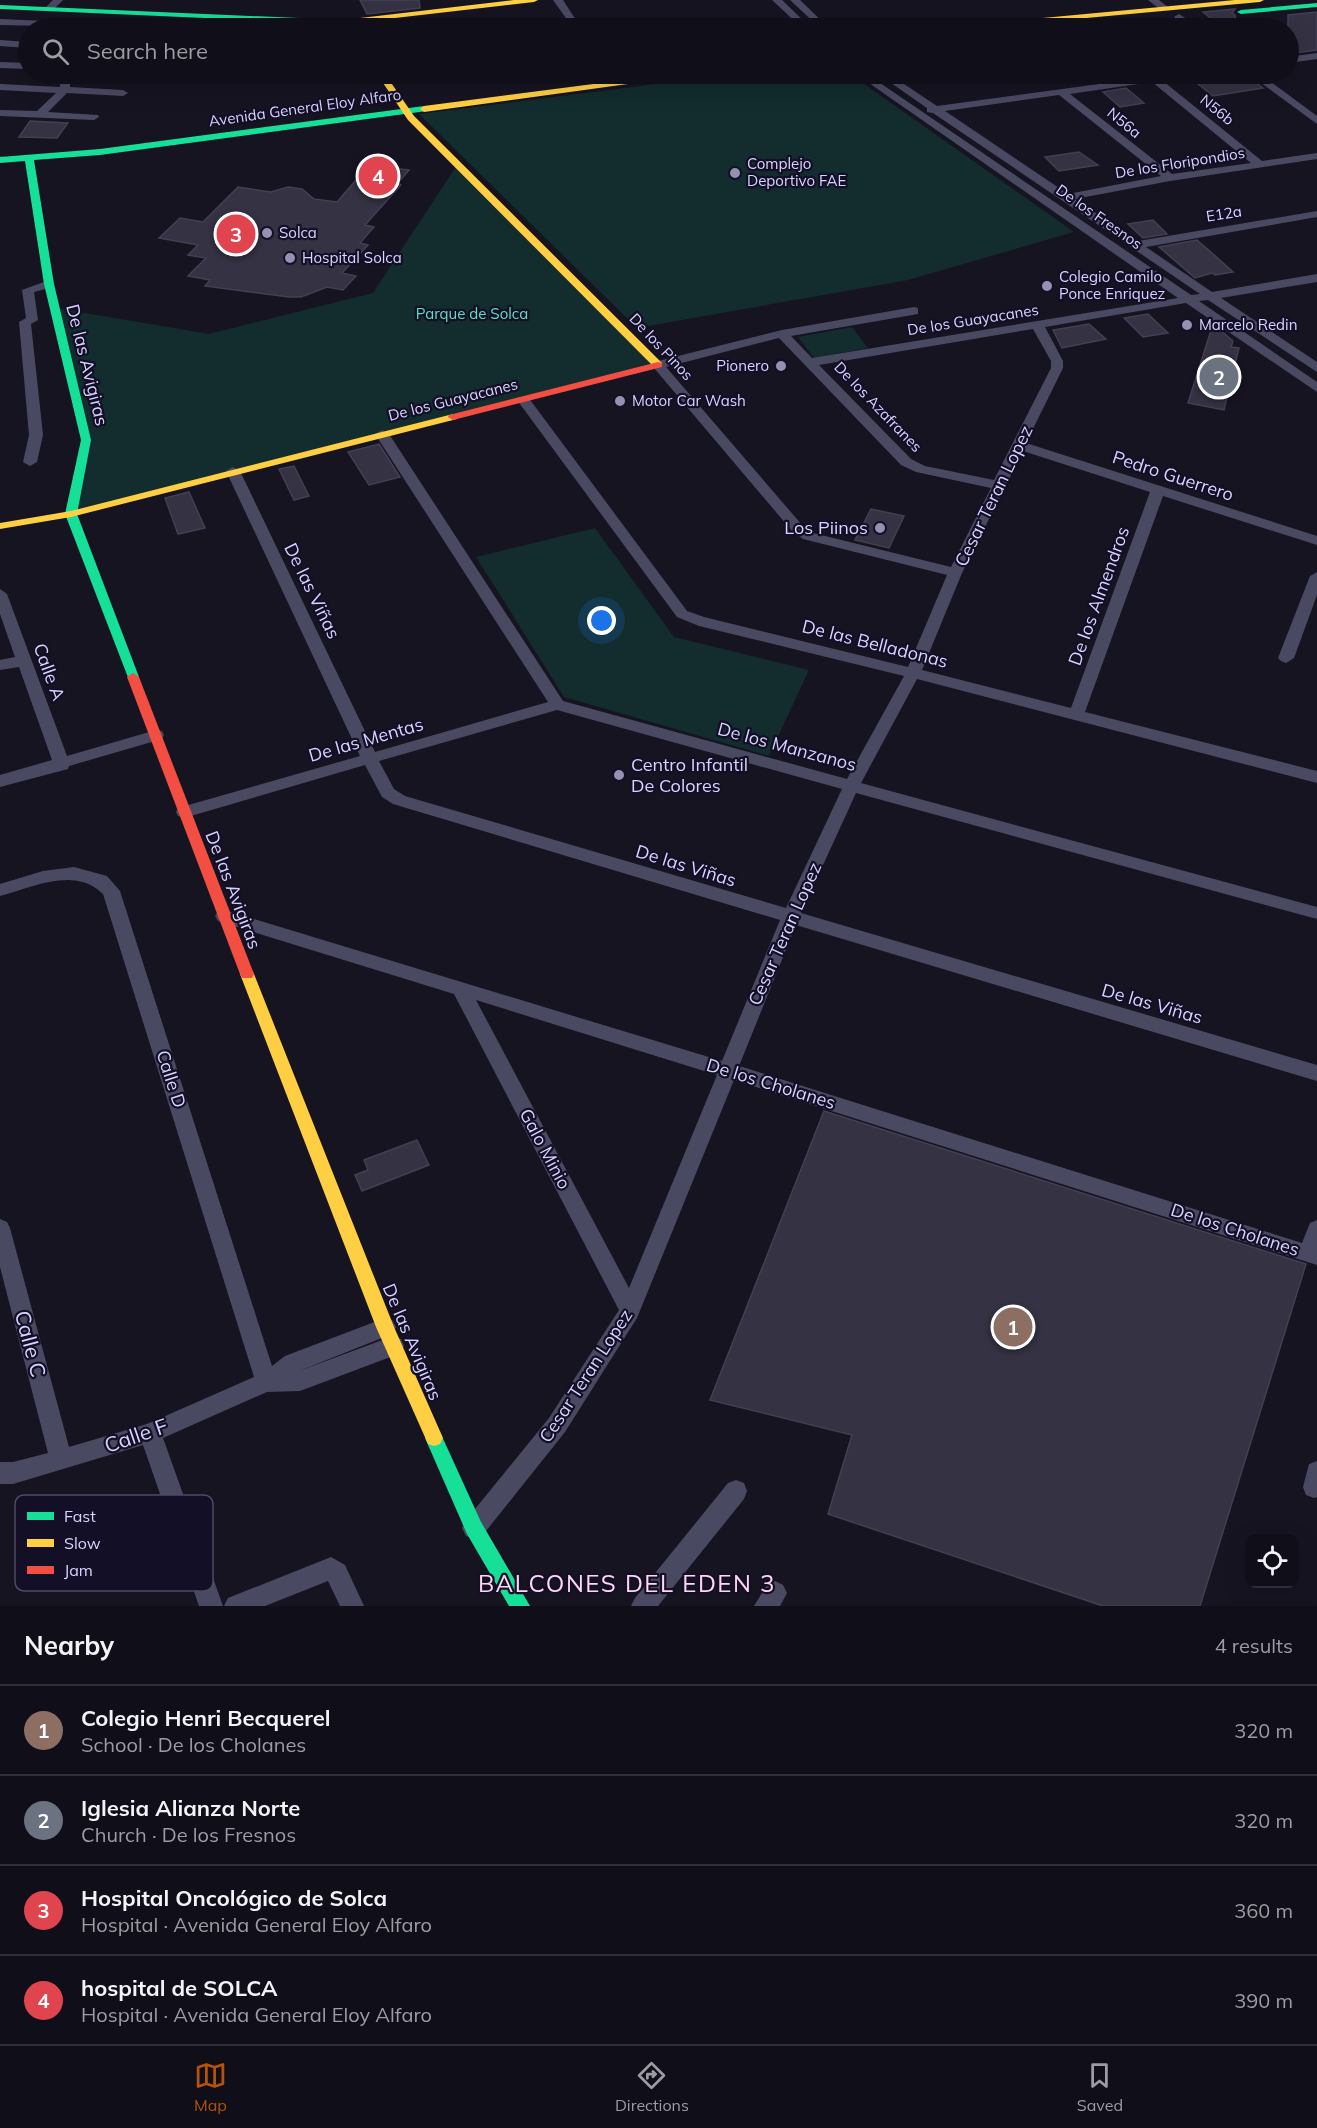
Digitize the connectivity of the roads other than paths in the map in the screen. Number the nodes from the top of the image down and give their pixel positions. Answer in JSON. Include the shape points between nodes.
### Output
{"nodes":[{"id":1,"x":534,"y":0,"type":"edge"},
{"id":2,"x":558,"y":0,"type":"edge"},
{"id":3,"x":777,"y":0,"type":"edge"},
{"id":4,"x":795,"y":0,"type":"edge"},
{"id":5,"x":1260,"y":0,"type":"edge"},
{"id":6,"x":342,"y":3,"type":"dead end"},
{"id":7,"x":1159,"y":4,"type":"edge"},
{"id":8,"x":54,"y":5,"type":"edge"},
{"id":9,"x":1317,"y":5,"type":"edge"},
{"id":10,"x":0,"y":7,"type":"edge"},
{"id":11,"x":1179,"y":17,"type":"joint"},
{"id":12,"x":249,"y":18,"type":"edge"},
{"id":13,"x":350,"y":18,"type":"edge"},
{"id":14,"x":404,"y":18,"type":"edge"},
{"id":15,"x":570,"y":18,"type":"edge"},
{"id":16,"x":796,"y":18,"type":"edge"},
{"id":17,"x":814,"y":18,"type":"edge"},
{"id":18,"x":1041,"y":18,"type":"edge"},
{"id":19,"x":1167,"y":18,"type":"edge"},
{"id":20,"x":0,"y":22,"type":"edge"},
{"id":21,"x":18,"y":24,"type":"edge"},
{"id":22,"x":0,"y":43,"type":"edge"},
{"id":23,"x":18,"y":44,"type":"edge"},
{"id":24,"x":1317,"y":56,"type":"edge"},
{"id":25,"x":1299,"y":58,"type":"edge"},
{"id":26,"x":0,"y":65,"type":"edge"},
{"id":27,"x":18,"y":66,"type":"edge"},
{"id":28,"x":65,"y":84,"type":"edge"},
{"id":29,"x":387,"y":84,"type":"edge"},
{"id":30,"x":540,"y":84,"type":"edge"},
{"id":31,"x":597,"y":84,"type":"edge"},
{"id":32,"x":875,"y":84,"type":"edge"},
{"id":33,"x":898,"y":84,"type":"edge"},
{"id":34,"x":1115,"y":84,"type":"edge"},
{"id":35,"x":1160,"y":84,"type":"edge"},
{"id":36,"x":1267,"y":84,"type":"edge"},
{"id":37,"x":0,"y":87,"type":"edge"},
{"id":38,"x":65,"y":90,"type":"junction"},
{"id":39,"x":1060,"y":91,"type":"junction"},
{"id":40,"x":123,"y":93,"type":"dead end"},
{"id":41,"x":401,"y":106,"type":"junction"},
{"id":42,"x":935,"y":109,"type":"junction"},
{"id":43,"x":915,"y":112,"type":"junction"},
{"id":44,"x":0,"y":113,"type":"edge"},
{"id":45,"x":39,"y":115,"type":"junction"},
{"id":46,"x":94,"y":117,"type":"dead end"},
{"id":47,"x":1317,"y":121,"type":"edge"},
{"id":48,"x":0,"y":148,"type":"edge"},
{"id":49,"x":1317,"y":156,"type":"edge"},
{"id":50,"x":29,"y":158,"type":"junction"},
{"id":51,"x":0,"y":160,"type":"edge"},
{"id":52,"x":1260,"y":165,"type":"junction"},
{"id":53,"x":1170,"y":178,"type":"junction"},
{"id":54,"x":1069,"y":198,"type":"junction"},
{"id":55,"x":1048,"y":201,"type":"junction"},
{"id":56,"x":1317,"y":214,"type":"edge"},
{"id":57,"x":1137,"y":245,"type":"junction"},
{"id":58,"x":1316,"y":279,"type":"edge"},
{"id":59,"x":49,"y":284,"type":"junction"},
{"id":60,"x":1212,"y":295,"type":"junction"},
{"id":61,"x":1190,"y":299,"type":"junction"},
{"id":62,"x":914,"y":311,"type":"dead end"},
{"id":63,"x":1038,"y":326,"type":"junction"},
{"id":64,"x":782,"y":334,"type":"junction"},
{"id":65,"x":1278,"y":341,"type":"junction"},
{"id":66,"x":1258,"y":347,"type":"junction"},
{"id":67,"x":812,"y":362,"type":"junction"},
{"id":68,"x":658,"y":365,"type":"junction"},
{"id":69,"x":1317,"y":369,"type":"edge"},
{"id":70,"x":1317,"y":388,"type":"edge"},
{"id":71,"x":523,"y":400,"type":"junction"},
{"id":72,"x":382,"y":434,"type":"junction"},
{"id":73,"x":1018,"y":445,"type":"junction"},
{"id":74,"x":30,"y":462,"type":"dead end"},
{"id":75,"x":232,"y":471,"type":"junction"},
{"id":76,"x":998,"y":486,"type":"junction"},
{"id":77,"x":1158,"y":490,"type":"junction"},
{"id":78,"x":71,"y":514,"type":"junction"},
{"id":79,"x":0,"y":526,"type":"edge"},
{"id":80,"x":1317,"y":541,"type":"edge"},
{"id":81,"x":956,"y":573,"type":"junction"},
{"id":82,"x":1317,"y":576,"type":"edge"},
{"id":83,"x":0,"y":594,"type":"edge"},
{"id":84,"x":1286,"y":658,"type":"dead end"},
{"id":85,"x":23,"y":661,"type":"junction"},
{"id":86,"x":0,"y":665,"type":"edge"},
{"id":87,"x":913,"y":673,"type":"junction"},
{"id":88,"x":558,"y":705,"type":"junction"},
{"id":89,"x":1076,"y":716,"type":"junction"},
{"id":90,"x":158,"y":740,"type":"junction"},
{"id":91,"x":370,"y":759,"type":"junction"},
{"id":92,"x":62,"y":765,"type":"junction"},
{"id":93,"x":1317,"y":777,"type":"edge"},
{"id":94,"x":0,"y":781,"type":"edge"},
{"id":95,"x":852,"y":784,"type":"junction"},
{"id":96,"x":184,"y":812,"type":"junction"},
{"id":97,"x":0,"y":890,"type":"edge"},
{"id":98,"x":1317,"y":913,"type":"edge"},
{"id":99,"x":224,"y":916,"type":"junction"},
{"id":100,"x":790,"y":918,"type":"junction"},
{"id":101,"x":460,"y":987,"type":"junction"},
{"id":102,"x":727,"y":1071,"type":"junction"},
{"id":103,"x":1317,"y":1073,"type":"edge"},
{"id":104,"x":0,"y":1228,"type":"edge"},
{"id":105,"x":1317,"y":1229,"type":"edge"},
{"id":106,"x":1313,"y":1255,"type":"edge"},
{"id":107,"x":5,"y":1277,"type":"edge"},
{"id":108,"x":630,"y":1311,"type":"junction"},
{"id":109,"x":389,"y":1336,"type":"junction"},
{"id":110,"x":266,"y":1382,"type":"junction"},
{"id":111,"x":150,"y":1433,"type":"junction"},
{"id":112,"x":61,"y":1460,"type":"junction"},
{"id":113,"x":4,"y":1476,"type":"edge"},
{"id":114,"x":736,"y":1491,"type":"dead end"},
{"id":115,"x":172,"y":1495,"type":"edge"},
{"id":116,"x":474,"y":1528,"type":"junction"},
{"id":117,"x":206,"y":1591,"type":"edge"},
{"id":118,"x":248,"y":1604,"type":"edge"},
{"id":119,"x":211,"y":1606,"type":"edge"},
{"id":120,"x":352,"y":1606,"type":"edge"},
{"id":121,"x":520,"y":1606,"type":"edge"},
{"id":122,"x":642,"y":1606,"type":"edge"}],
"edges":[{"from":1,"to":14,"type":"street"},
{"from":2,"to":15,"type":"street"},
{"from":3,"to":16,"type":"street"},
{"from":4,"to":17,"type":"street"},
{"from":5,"to":7,"type":"street"},
{"from":6,"to":13,"type":"street"},
{"from":7,"to":18,"type":"street"},
{"from":8,"to":10,"type":"street"},
{"from":8,"to":12,"type":"street"},
{"from":9,"to":11,"type":"street"},
{"from":11,"to":19,"type":"street"},
{"from":20,"to":21,"type":"street"},
{"from":22,"to":23,"type":"street"},
{"from":24,"to":25,"type":"street"},
{"from":26,"to":27,"type":"street"},
{"from":28,"to":38,"type":"street"},
{"from":29,"to":41,"type":"street","name":"De los Pinos"},
{"from":30,"to":41,"type":"street","name":"Avenida General Eloy Alfaro"},
{"from":31,"to":41,"type":"street","name":"Avenida General Eloy Alfaro"},
{"from":32,"to":43,"type":"street","name":"De los Fresnos"},
{"from":33,"to":42,"type":"street","name":"De los Fresnos"},
{"from":34,"to":39,"type":"street"},
{"from":35,"to":52,"type":"street","name":"N56b"},
{"from":36,"to":47,"type":"street"},
{"from":37,"to":38,"type":"street"},
{"from":38,"to":40,"type":"street"},
{"from":38,"to":45,"type":"street"},
{"from":39,"to":42,"type":"street"},
{"from":39,"to":53,"type":"street","name":"N56a"},
{"from":41,"to":48,"type":"street","name":"Avenida General Eloy Alfaro","via":[[88,143]]},
{"from":41,"to":50,"type":"street","name":"Avenida General Eloy Alfaro","via":[[100,152]]},
{"from":41,"to":68,"type":"street","name":"De los Pinos"},
{"from":42,"to":43,"type":"street"},
{"from":42,"to":54,"type":"street","name":"De los Fresnos"},
{"from":43,"to":55,"type":"street","name":"De los Fresnos"},
{"from":44,"to":45,"type":"street"},
{"from":45,"to":46,"type":"street"},
{"from":49,"to":52,"type":"street","name":"De los Floripondios"},
{"from":50,"to":51,"type":"street","name":"Avenida General Eloy Alfaro"},
{"from":50,"to":59,"type":"street","name":"De las Avigiras"},
{"from":52,"to":53,"type":"street","name":"De los Floripondios"},
{"from":53,"to":54,"type":"street","name":"De los Floripondios"},
{"from":54,"to":55,"type":"street","name":"De los Floripondios"},
{"from":54,"to":57,"type":"street","name":"De los Fresnos"},
{"from":55,"to":61,"type":"street","name":"De los Fresnos"},
{"from":56,"to":57,"type":"street","name":"E12a"},
{"from":57,"to":60,"type":"street","name":"De los Fresnos"},
{"from":58,"to":60,"type":"street","name":"De los Guayacanes"},
{"from":59,"to":74,"type":"street","via":[[28,290],[32,320],[25,322],[36,435]]},
{"from":59,"to":78,"type":"street","name":"De las Avigiras","via":[[86,440]]},
{"from":60,"to":61,"type":"street","name":"De los Guayacanes"},
{"from":60,"to":65,"type":"street","name":"De los Fresnos"},
{"from":61,"to":63,"type":"street","name":"De los Guayacanes"},
{"from":61,"to":66,"type":"street","name":"De los Fresnos"},
{"from":62,"to":64,"type":"street","name":"De los Guayacanes"},
{"from":63,"to":67,"type":"street","name":"De los Guayacanes"},
{"from":63,"to":73,"type":"street","name":"Cesar Teran Lopez","via":[[1057,368]]},
{"from":64,"to":67,"type":"street","name":"De los Azafranes"},
{"from":64,"to":68,"type":"street","name":"De los Guayacanes"},
{"from":65,"to":66,"type":"street"},
{"from":65,"to":69,"type":"street","name":"De los Fresnos"},
{"from":66,"to":70,"type":"street","name":"De los Fresnos"},
{"from":67,"to":76,"type":"street","name":"De los Azafranes","via":[[906,462]]},
{"from":68,"to":71,"type":"street","name":"De los Guayacanes"},
{"from":68,"to":81,"type":"street","name":"De los Pinos","via":[[808,536]]},
{"from":71,"to":72,"type":"street","name":"De los Guayacanes"},
{"from":71,"to":87,"type":"street","name":"De las Belladonas","via":[[682,614]]},
{"from":72,"to":75,"type":"street","name":"De los Guayacanes"},
{"from":72,"to":88,"type":"street"},
{"from":73,"to":76,"type":"street","name":"Cesar Teran Lopez"},
{"from":73,"to":77,"type":"street","name":"Pedro Guerrero"},
{"from":75,"to":78,"type":"street","name":"De los Guayacanes"},
{"from":75,"to":91,"type":"street","name":"De las Viñas"},
{"from":76,"to":81,"type":"street","name":"Cesar Teran Lopez"},
{"from":77,"to":80,"type":"street","name":"Pedro Guerrero"},
{"from":77,"to":89,"type":"street","name":"De los Almendros"},
{"from":78,"to":79,"type":"street","name":"De los Guayacanes"},
{"from":78,"to":90,"type":"street","name":"De las Avigiras"},
{"from":81,"to":87,"type":"street","name":"Cesar Teran Lopez"},
{"from":82,"to":84,"type":"street"},
{"from":83,"to":85,"type":"street","name":"Calle A"},
{"from":85,"to":86,"type":"street"},
{"from":85,"to":92,"type":"street","name":"Calle A"},
{"from":87,"to":89,"type":"street","name":"De las Belladonas"},
{"from":87,"to":95,"type":"street","name":"Cesar Teran Lopez"},
{"from":88,"to":91,"type":"street","name":"De las Mentas"},
{"from":88,"to":95,"type":"street","name":"De los Manzanos"},
{"from":89,"to":93,"type":"street","name":"De las Belladonas"},
{"from":90,"to":92,"type":"street","via":[[84,765]]},
{"from":90,"to":96,"type":"street","name":"De las Avigiras"},
{"from":91,"to":96,"type":"street","name":"De las Mentas"},
{"from":91,"to":100,"type":"street","name":"De las Viñas","via":[[388,793],[399,800]]},
{"from":92,"to":94,"type":"street"},
{"from":95,"to":98,"type":"street","name":"De los Manzanos"},
{"from":95,"to":100,"type":"street","name":"Cesar Teran Lopez"},
{"from":96,"to":99,"type":"street","name":"De las Avigiras"},
{"from":97,"to":110,"type":"street","name":"Calle D","via":[[78,873],[97,878],[111,891]]},
{"from":99,"to":101,"type":"street","name":"De los Cholanes"},
{"from":99,"to":109,"type":"street","name":"De las Avigiras"},
{"from":100,"to":102,"type":"street","name":"Cesar Teran Lopez"},
{"from":100,"to":103,"type":"street","name":"De las Viñas"},
{"from":101,"to":102,"type":"street","name":"De los Cholanes"},
{"from":101,"to":108,"type":"street","name":"Galo Minio"},
{"from":102,"to":106,"type":"street","name":"De los Cholanes"},
{"from":102,"to":108,"type":"street","name":"Cesar Teran Lopez"},
{"from":104,"to":107,"type":"street","name":"Calle C"},
{"from":105,"to":106,"type":"street"},
{"from":107,"to":112,"type":"street","name":"Calle C"},
{"from":108,"to":116,"type":"street","name":"Cesar Teran Lopez","via":[[557,1425]]},
{"from":109,"to":110,"type":"street","name":"Calle F","via":[[300,1381]]},
{"from":109,"to":116,"type":"street","name":"De las Avigiras"},
{"from":110,"to":111,"type":"street","name":"Calle F"},
{"from":111,"to":112,"type":"street","name":"Calle F"},
{"from":111,"to":115,"type":"street"},
{"from":112,"to":113,"type":"street","name":"Calle F"},
{"from":114,"to":122,"type":"street"},
{"from":116,"to":121,"type":"street","name":"De las Avigiras"},
{"from":117,"to":119,"type":"street"},
{"from":118,"to":120,"type":"street","via":[[331,1568]]}]}
